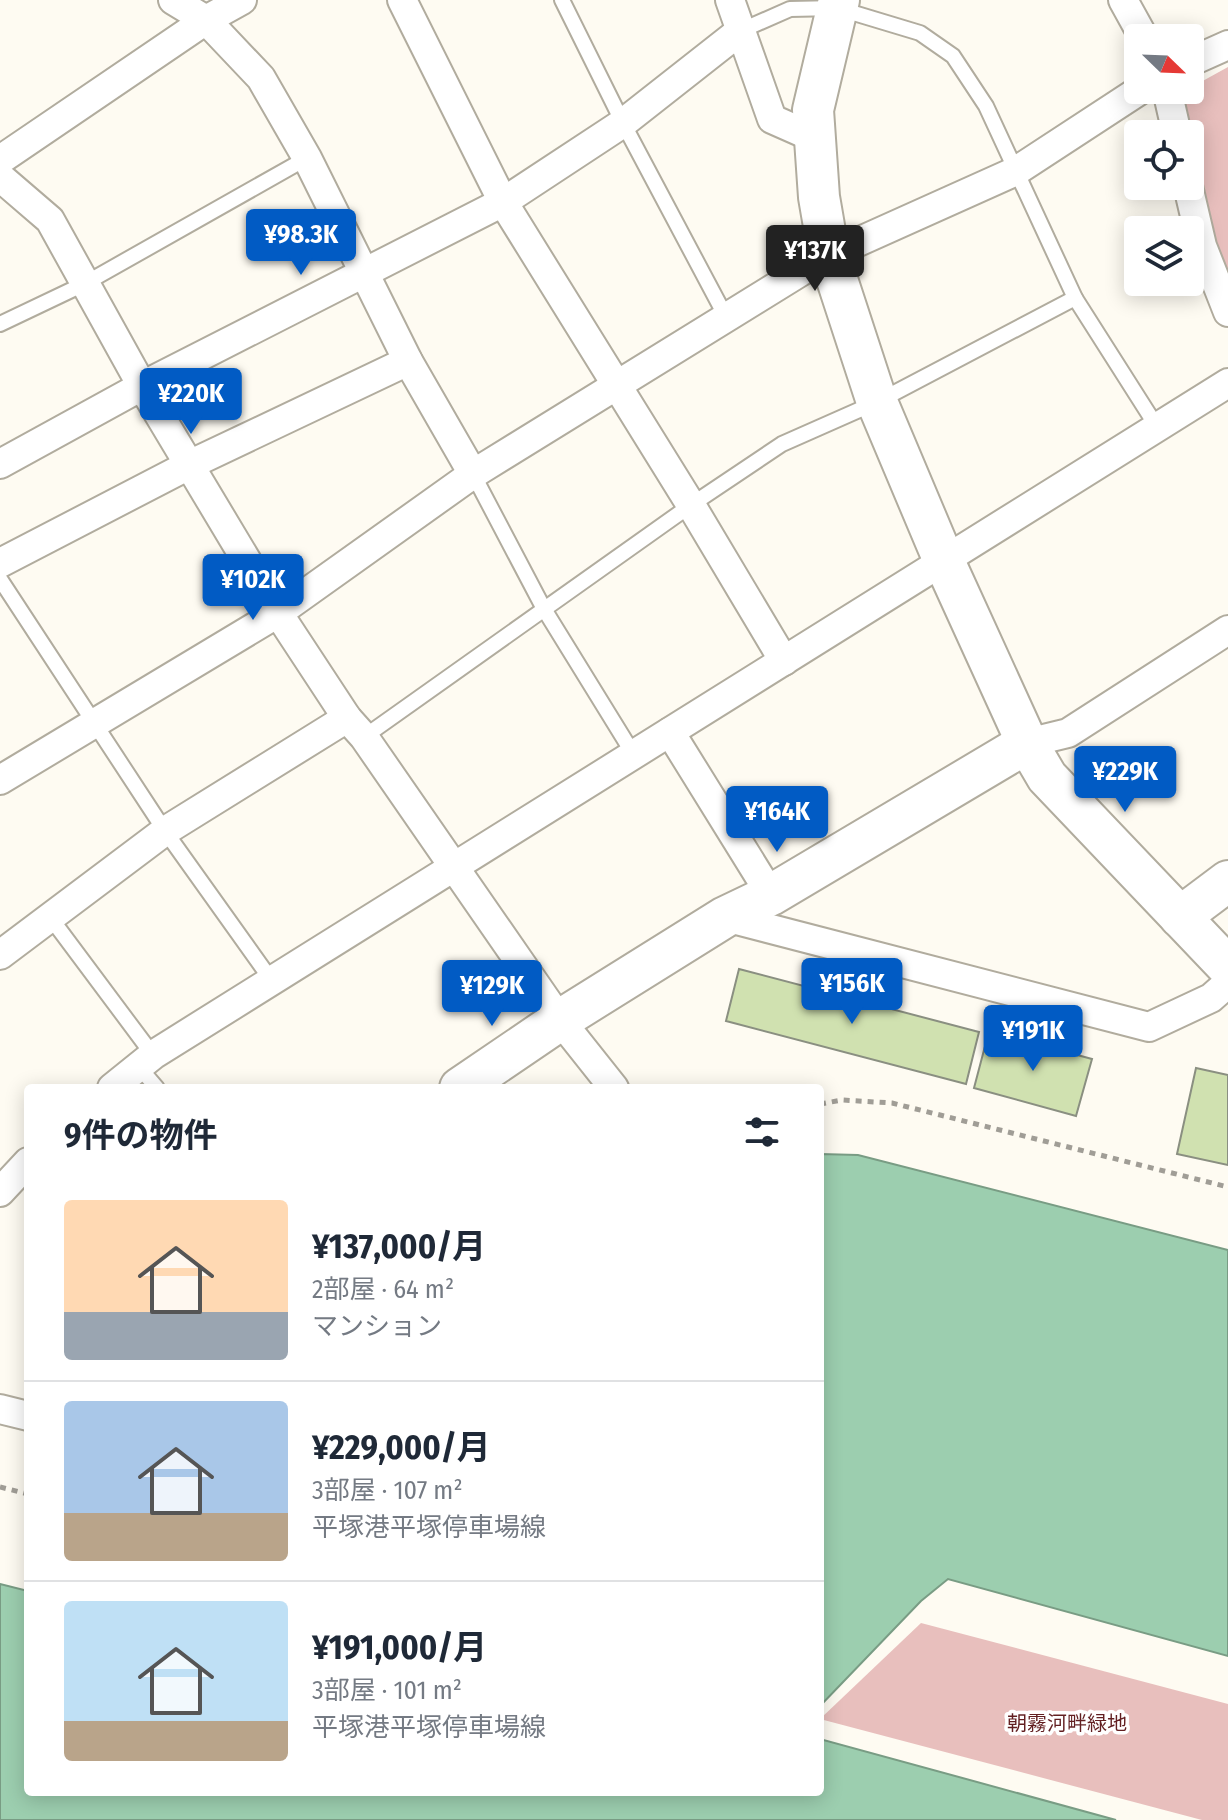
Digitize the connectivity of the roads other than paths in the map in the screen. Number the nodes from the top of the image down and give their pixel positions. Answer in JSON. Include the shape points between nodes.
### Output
{"nodes":[{"id":1,"x":173,"y":0,"type":"edge"},
{"id":2,"x":242,"y":0,"type":"edge"},
{"id":3,"x":402,"y":0,"type":"edge"},
{"id":4,"x":562,"y":0,"type":"edge"},
{"id":5,"x":730,"y":0,"type":"edge"},
{"id":6,"x":1123,"y":0,"type":"edge"},
{"id":7,"x":838,"y":4,"type":"edge"},
{"id":8,"x":206,"y":20,"type":"junction"},
{"id":9,"x":1136,"y":24,"type":"edge"},
{"id":10,"x":740,"y":31,"type":"junction"},
{"id":11,"x":1228,"y":45,"type":"edge"},
{"id":12,"x":1204,"y":56,"type":"edge"},
{"id":13,"x":1124,"y":100,"type":"edge"},
{"id":14,"x":623,"y":123,"type":"junction"},
{"id":15,"x":815,"y":138,"type":"junction"},
{"id":16,"x":307,"y":158,"type":"junction"},
{"id":17,"x":0,"y":160,"type":"edge"},
{"id":18,"x":1016,"y":171,"type":"junction"},
{"id":19,"x":0,"y":177,"type":"edge"},
{"id":20,"x":1191,"y":200,"type":"edge"},
{"id":21,"x":503,"y":202,"type":"junction"},
{"id":22,"x":829,"y":255,"type":"junction"},
{"id":23,"x":366,"y":273,"type":"junction"},
{"id":24,"x":84,"y":284,"type":"junction"},
{"id":25,"x":1075,"y":298,"type":"junction"},
{"id":26,"x":1228,"y":312,"type":"edge"},
{"id":27,"x":726,"y":317,"type":"junction"},
{"id":28,"x":0,"y":324,"type":"edge"},
{"id":29,"x":408,"y":361,"type":"junction"},
{"id":30,"x":617,"y":383,"type":"junction"},
{"id":31,"x":1228,"y":383,"type":"edge"},
{"id":32,"x":142,"y":386,"type":"junction"},
{"id":33,"x":877,"y":402,"type":"junction"},
{"id":34,"x":1157,"y":427,"type":"junction"},
{"id":35,"x":0,"y":464,"type":"edge"},
{"id":36,"x":189,"y":465,"type":"junction"},
{"id":37,"x":473,"y":474,"type":"junction"},
{"id":38,"x":691,"y":505,"type":"junction"},
{"id":39,"x":944,"y":561,"type":"junction"},
{"id":40,"x":0,"y":563,"type":"edge"},
{"id":41,"x":0,"y":579,"type":"edge"},
{"id":42,"x":544,"y":609,"type":"junction"},
{"id":43,"x":278,"y":613,"type":"junction"},
{"id":44,"x":1228,"y":630,"type":"edge"},
{"id":45,"x":784,"y":661,"type":"junction"},
{"id":46,"x":94,"y":726,"type":"junction"},
{"id":47,"x":355,"y":727,"type":"junction"},
{"id":48,"x":670,"y":732,"type":"junction"},
{"id":49,"x":1027,"y":743,"type":"junction"},
{"id":50,"x":634,"y":755,"type":"junction"},
{"id":51,"x":0,"y":780,"type":"edge"},
{"id":52,"x":165,"y":831,"type":"junction"},
{"id":53,"x":455,"y":866,"type":"junction"},
{"id":54,"x":1228,"y":881,"type":"edge"},
{"id":55,"x":771,"y":895,"type":"junction"},
{"id":56,"x":50,"y":917,"type":"junction"},
{"id":57,"x":725,"y":917,"type":"junction"},
{"id":58,"x":1180,"y":917,"type":"junction"},
{"id":59,"x":0,"y":955,"type":"edge"},
{"id":60,"x":1228,"y":967,"type":"edge"},
{"id":61,"x":272,"y":981,"type":"junction"},
{"id":62,"x":1228,"y":983,"type":"edge"},
{"id":63,"x":560,"y":1020,"type":"junction"},
{"id":64,"x":150,"y":1070,"type":"edge"},
{"id":65,"x":120,"y":1084,"type":"edge"},
{"id":66,"x":466,"y":1084,"type":"edge"},
{"id":67,"x":611,"y":1084,"type":"edge"},
{"id":68,"x":24,"y":1166,"type":"edge"},
{"id":69,"x":0,"y":1192,"type":"edge"},
{"id":70,"x":0,"y":1409,"type":"edge"},
{"id":71,"x":24,"y":1415,"type":"edge"}],
"edges":[{"from":1,"to":8,"type":"street"},
{"from":2,"to":8,"type":"street"},
{"from":3,"to":21,"type":"street"},
{"from":4,"to":14,"type":"lane"},
{"from":5,"to":10,"type":"street"},
{"from":6,"to":9,"type":"street"},
{"from":7,"to":10,"type":"lane","via":[[790,9]]},
{"from":7,"to":15,"type":"street","via":[[813,110]]},
{"from":7,"to":18,"type":"lane","via":[[920,33],[953,56],[986,106]]},
{"from":8,"to":16,"type":"street","via":[[261,78]]},
{"from":8,"to":17,"type":"street"},
{"from":10,"to":14,"type":"street"},
{"from":10,"to":15,"type":"street","via":[[772,119]]},
{"from":11,"to":12,"type":"street"},
{"from":13,"to":18,"type":"street"},
{"from":14,"to":21,"type":"street"},
{"from":14,"to":27,"type":"lane"},
{"from":15,"to":22,"type":"street"},
{"from":16,"to":23,"type":"street"},
{"from":16,"to":24,"type":"lane"},
{"from":18,"to":22,"type":"street"},
{"from":18,"to":25,"type":"lane"},
{"from":19,"to":24,"type":"street","via":[[50,220]]},
{"from":20,"to":26,"type":"street","via":[[1202,246]]},
{"from":21,"to":23,"type":"street"},
{"from":21,"to":30,"type":"street"},
{"from":22,"to":27,"type":"street"},
{"from":22,"to":33,"type":"street"},
{"from":23,"to":29,"type":"street"},
{"from":23,"to":32,"type":"street"},
{"from":24,"to":28,"type":"lane"},
{"from":24,"to":32,"type":"street"},
{"from":25,"to":33,"type":"lane"},
{"from":25,"to":34,"type":"lane"},
{"from":27,"to":30,"type":"street"},
{"from":29,"to":36,"type":"street"},
{"from":29,"to":37,"type":"street"},
{"from":30,"to":37,"type":"street"},
{"from":30,"to":38,"type":"street"},
{"from":31,"to":34,"type":"street"},
{"from":32,"to":35,"type":"street"},
{"from":32,"to":36,"type":"street"},
{"from":33,"to":38,"type":"lane","via":[[782,444]]},
{"from":33,"to":39,"type":"street"},
{"from":34,"to":39,"type":"street"},
{"from":36,"to":40,"type":"street"},
{"from":36,"to":43,"type":"street"},
{"from":37,"to":42,"type":"lane"},
{"from":37,"to":43,"type":"street"},
{"from":38,"to":42,"type":"lane"},
{"from":38,"to":45,"type":"street"},
{"from":39,"to":45,"type":"street"},
{"from":39,"to":49,"type":"street"},
{"from":41,"to":46,"type":"lane"},
{"from":42,"to":47,"type":"lane"},
{"from":42,"to":50,"type":"lane"},
{"from":43,"to":46,"type":"street"},
{"from":43,"to":47,"type":"street"},
{"from":44,"to":49,"type":"street","via":[[1068,733]]},
{"from":45,"to":48,"type":"street"},
{"from":46,"to":51,"type":"street"},
{"from":46,"to":52,"type":"lane"},
{"from":47,"to":52,"type":"street"},
{"from":47,"to":53,"type":"street"},
{"from":48,"to":50,"type":"street"},
{"from":48,"to":55,"type":"street"},
{"from":49,"to":55,"type":"street"},
{"from":49,"to":58,"type":"street","via":[[1047,777]]},
{"from":50,"to":53,"type":"street"},
{"from":52,"to":56,"type":"street"},
{"from":52,"to":61,"type":"lane"},
{"from":53,"to":61,"type":"street"},
{"from":53,"to":63,"type":"street"},
{"from":54,"to":58,"type":"street"},
{"from":55,"to":57,"type":"street"},
{"from":56,"to":59,"type":"street"},
{"from":56,"to":64,"type":"lane"},
{"from":57,"to":62,"type":"street","via":[[1149,1027],[1211,998]]},
{"from":57,"to":63,"type":"street"},
{"from":58,"to":60,"type":"street"},
{"from":61,"to":64,"type":"street"},
{"from":63,"to":66,"type":"street"},
{"from":63,"to":67,"type":"street"},
{"from":64,"to":65,"type":"street"},
{"from":68,"to":69,"type":"street"},
{"from":70,"to":71,"type":"street"}]}
